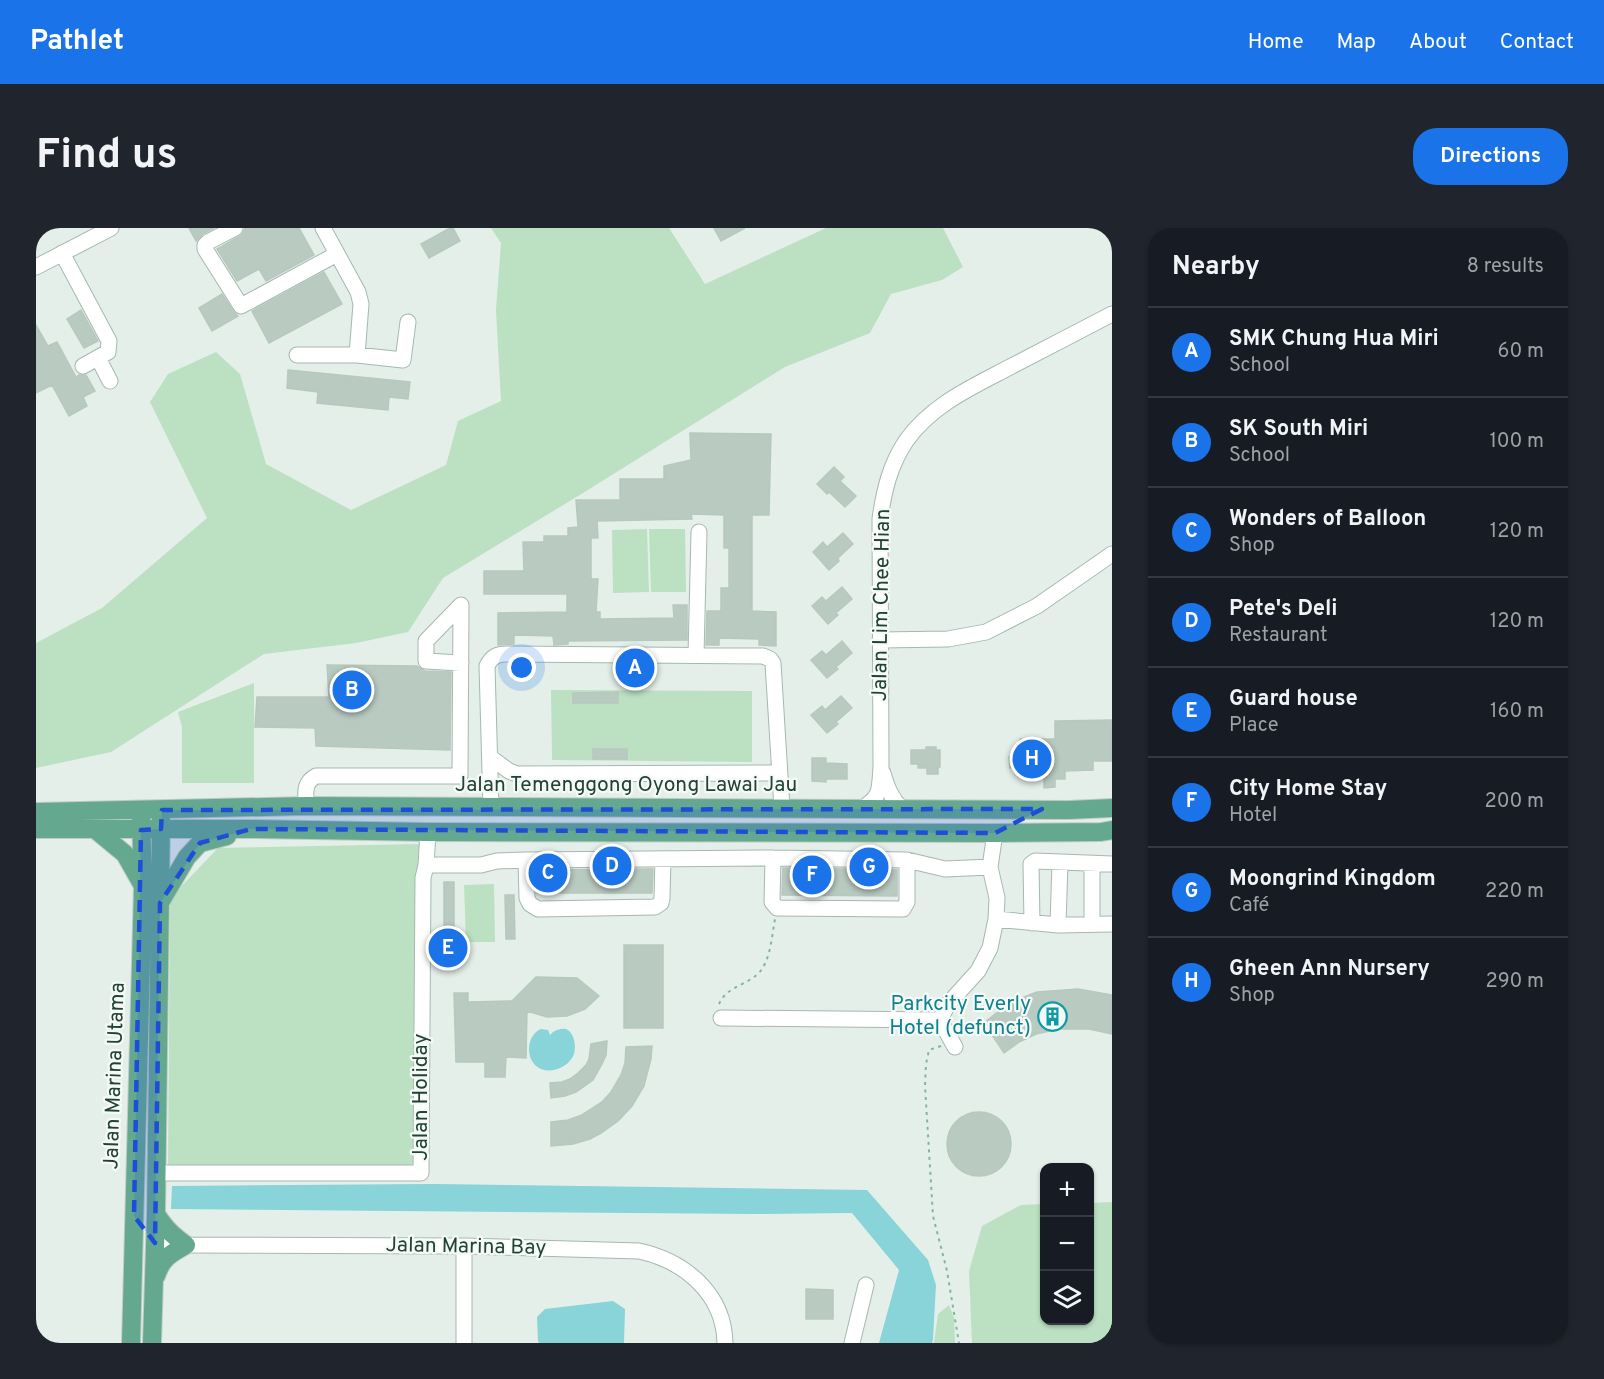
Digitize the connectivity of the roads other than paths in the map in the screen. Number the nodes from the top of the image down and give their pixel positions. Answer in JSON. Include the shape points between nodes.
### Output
{"nodes":[{"id":1,"x":110,"y":228,"type":"edge"},
{"id":2,"x":235,"y":228,"type":"edge"},
{"id":3,"x":323,"y":228,"type":"edge"},
{"id":4,"x":62,"y":253,"type":"junction"},
{"id":5,"x":338,"y":254,"type":"junction"},
{"id":6,"x":36,"y":267,"type":"edge"},
{"id":7,"x":1112,"y":314,"type":"edge"},
{"id":8,"x":408,"y":322,"type":"dead end"},
{"id":9,"x":297,"y":355,"type":"dead end"},
{"id":10,"x":357,"y":355,"type":"junction"},
{"id":11,"x":98,"y":358,"type":"junction"},
{"id":12,"x":83,"y":366,"type":"dead end"},
{"id":13,"x":110,"y":381,"type":"dead end"},
{"id":14,"x":699,"y":532,"type":"dead end"},
{"id":15,"x":1112,"y":554,"type":"edge"},
{"id":16,"x":880,"y":640,"type":"junction"},
{"id":17,"x":696,"y":655,"type":"junction"},
{"id":18,"x":461,"y":663,"type":"dead end"},
{"id":19,"x":490,"y":757,"type":"junction"},
{"id":20,"x":881,"y":767,"type":"junction"},
{"id":21,"x":779,"y":773,"type":"junction"},
{"id":22,"x":306,"y":806,"type":"junction"},
{"id":23,"x":491,"y":808,"type":"junction"},
{"id":24,"x":782,"y":808,"type":"junction"},
{"id":25,"x":937,"y":808,"type":"junction"},
{"id":26,"x":1112,"y":808,"type":"edge"},
{"id":27,"x":861,"y":809,"type":"junction"},
{"id":28,"x":903,"y":809,"type":"junction"},
{"id":29,"x":1042,"y":809,"type":"junction"},
{"id":30,"x":140,"y":810,"type":"junction"},
{"id":31,"x":162,"y":810,"type":"junction"},
{"id":32,"x":36,"y":812,"type":"edge"},
{"id":33,"x":251,"y":829,"type":"junction"},
{"id":34,"x":36,"y":830,"type":"edge"},
{"id":35,"x":96,"y":830,"type":"junction"},
{"id":36,"x":141,"y":830,"type":"junction"},
{"id":37,"x":161,"y":830,"type":"junction"},
{"id":38,"x":1112,"y":830,"type":"edge"},
{"id":39,"x":428,"y":832,"type":"junction"},
{"id":40,"x":996,"y":833,"type":"junction"},
{"id":41,"x":773,"y":858,"type":"junction"},
{"id":42,"x":663,"y":859,"type":"junction"},
{"id":43,"x":526,"y":860,"type":"junction"},
{"id":44,"x":907,"y":860,"type":"junction"},
{"id":45,"x":1060,"y":862,"type":"junction"},
{"id":46,"x":1092,"y":864,"type":"junction"},
{"id":47,"x":1112,"y":864,"type":"edge"},
{"id":48,"x":426,"y":865,"type":"junction"},
{"id":49,"x":990,"y":867,"type":"junction"},
{"id":50,"x":143,"y":886,"type":"junction"},
{"id":51,"x":159,"y":903,"type":"junction"},
{"id":52,"x":996,"y":919,"type":"junction"},
{"id":53,"x":1032,"y":923,"type":"junction"},
{"id":54,"x":1092,"y":924,"type":"junction"},
{"id":55,"x":1112,"y":924,"type":"edge"},
{"id":56,"x":1058,"y":925,"type":"junction"},
{"id":57,"x":721,"y":1018,"type":"road end"},
{"id":58,"x":940,"y":1020,"type":"junction"},
{"id":59,"x":954,"y":1045,"type":"road end"},
{"id":60,"x":157,"y":1173,"type":"junction"},
{"id":61,"x":156,"y":1214,"type":"junction"},
{"id":62,"x":134,"y":1216,"type":"junction"},
{"id":63,"x":155,"y":1243,"type":"junction"},
{"id":64,"x":186,"y":1245,"type":"junction"},
{"id":65,"x":464,"y":1246,"type":"junction"},
{"id":66,"x":866,"y":1285,"type":"dead end"},
{"id":67,"x":153,"y":1287,"type":"junction"},
{"id":68,"x":131,"y":1343,"type":"edge"},
{"id":69,"x":152,"y":1343,"type":"edge"},
{"id":70,"x":464,"y":1343,"type":"edge"},
{"id":71,"x":726,"y":1343,"type":"edge"},
{"id":72,"x":852,"y":1343,"type":"edge"}],
"edges":[{"from":1,"to":4,"type":"street"},
{"from":2,"to":5,"type":"street","via":[[205,245],[205,249],[241,306]]},
{"from":3,"to":5,"type":"street"},
{"from":4,"to":6,"type":"street"},
{"from":4,"to":11,"type":"street","via":[[109,341],[108,352]]},
{"from":5,"to":10,"type":"street","via":[[361,304]]},
{"from":7,"to":16,"type":"street","name":"Jalan Lim Chee Hian","via":[[954,397],[926,418],[906,441],[882,500]]},
{"from":8,"to":10,"type":"street","via":[[403,360]]},
{"from":9,"to":10,"type":"street"},
{"from":11,"to":12,"type":"street"},
{"from":11,"to":13,"type":"street"},
{"from":14,"to":17,"type":"street"},
{"from":15,"to":16,"type":"street","via":[[1037,606],[986,632],[948,639]]},
{"from":16,"to":20,"type":"street","name":"Jalan Lim Chee Hian"},
{"from":17,"to":19,"type":"street","via":[[498,654],[487,666]]},
{"from":17,"to":21,"type":"street","via":[[763,656],[773,663]]},
{"from":18,"to":22,"type":"street","via":[[460,776],[316,776],[306,785]]},
{"from":19,"to":21,"type":"street","via":[[517,774]]},
{"from":19,"to":23,"type":"street"},
{"from":20,"to":27,"type":"street","name":"Jalan Lim Chee Hian","via":[[877,796]]},
{"from":20,"to":28,"type":"street","name":"Jalan Lim Chee Hian","via":[[894,801]]},
{"from":21,"to":24,"type":"street"},
{"from":22,"to":23,"type":"main road","name":"Jalan Temenggong Oyong Lawai Jau"},
{"from":22,"to":31,"type":"main road","name":"Jalan Temenggong Oyong Lawai Jau"},
{"from":23,"to":24,"type":"main road","name":"Jalan Temenggong Oyong Lawai Jau"},
{"from":24,"to":27,"type":"main road","name":"Jalan Temenggong Oyong Lawai Jau"},
{"from":25,"to":28,"type":"main road","name":"Jalan Temenggong Oyong Lawai Jau"},
{"from":25,"to":29,"type":"main road","name":"Jalan Temenggong Oyong Lawai Jau"},
{"from":25,"to":40,"type":"main road"},
{"from":26,"to":29,"type":"main road","name":"Jalan Temenggong Oyong Lawai Jau"},
{"from":27,"to":28,"type":"main road","name":"Jalan Temenggong Oyong Lawai Jau"},
{"from":29,"to":40,"type":"main road"},
{"from":30,"to":31,"type":"main road","name":"Jalan Temenggong Oyong Lawai Jau"},
{"from":30,"to":32,"type":"main road","name":"Jalan Temenggong Oyong Lawai Jau"},
{"from":30,"to":36,"type":"main road","name":"Jalan Marina Utama"},
{"from":31,"to":37,"type":"main road","name":"Jalan Marina Utama"},
{"from":33,"to":37,"type":"main road"},
{"from":33,"to":39,"type":"main road"},
{"from":33,"to":51,"type":"main road","via":[[200,843]]},
{"from":34,"to":35,"type":"main road"},
{"from":35,"to":36,"type":"main road"},
{"from":35,"to":50,"type":"main road","via":[[124,854]]},
{"from":36,"to":37,"type":"main road"},
{"from":36,"to":50,"type":"main road","name":"Jalan Marina Utama"},
{"from":37,"to":51,"type":"main road","name":"Jalan Marina Utama"},
{"from":38,"to":40,"type":"main road"},
{"from":39,"to":40,"type":"main road"},
{"from":39,"to":48,"type":"street","name":"Jalan Holiday"},
{"from":40,"to":49,"type":"street"},
{"from":41,"to":42,"type":"street"},
{"from":41,"to":44,"type":"street"},
{"from":41,"to":44,"type":"street","via":[[772,902],[777,908],[903,909],[907,902]]},
{"from":42,"to":43,"type":"street"},
{"from":42,"to":43,"type":"street","via":[[662,898],[656,907],[537,909],[527,898]]},
{"from":43,"to":48,"type":"street"},
{"from":44,"to":49,"type":"street","via":[[945,869]]},
{"from":45,"to":46,"type":"street"},
{"from":45,"to":53,"type":"street","via":[[1031,864]]},
{"from":45,"to":56,"type":"street"},
{"from":46,"to":47,"type":"street"},
{"from":46,"to":54,"type":"street"},
{"from":48,"to":60,"type":"street","name":"Jalan Holiday","via":[[421,1173]]},
{"from":49,"to":52,"type":"street","via":[[997,898]]},
{"from":50,"to":62,"type":"main road","name":"Jalan Marina Utama"},
{"from":51,"to":60,"type":"main road","name":"Jalan Marina Utama"},
{"from":52,"to":53,"type":"street"},
{"from":52,"to":58,"type":"street","via":[[990,948],[978,971],[948,1004]]},
{"from":53,"to":56,"type":"street"},
{"from":54,"to":55,"type":"street"},
{"from":54,"to":56,"type":"street"},
{"from":57,"to":58,"type":"street"},
{"from":58,"to":59,"type":"street"},
{"from":60,"to":61,"type":"main road","name":"Jalan Marina Utama"},
{"from":61,"to":63,"type":"main road","name":"Jalan Marina Utama"},
{"from":61,"to":64,"type":"main road","via":[[165,1228]]},
{"from":62,"to":63,"type":"main road"},
{"from":62,"to":68,"type":"main road","name":"Jalan Marina Utama"},
{"from":63,"to":64,"type":"street","name":"Jalan Marina Bay"},
{"from":63,"to":67,"type":"main road","name":"Jalan Marina Utama"},
{"from":64,"to":65,"type":"street","name":"Jalan Marina Bay"},
{"from":64,"to":67,"type":"main road","via":[[160,1264]]},
{"from":65,"to":70,"type":"street"},
{"from":65,"to":71,"type":"street","name":"Jalan Marina Bay","via":[[639,1251],[662,1257],[686,1270],[712,1298]]},
{"from":66,"to":72,"type":"street"},
{"from":67,"to":69,"type":"main road","name":"Jalan Marina Utama"}]}
